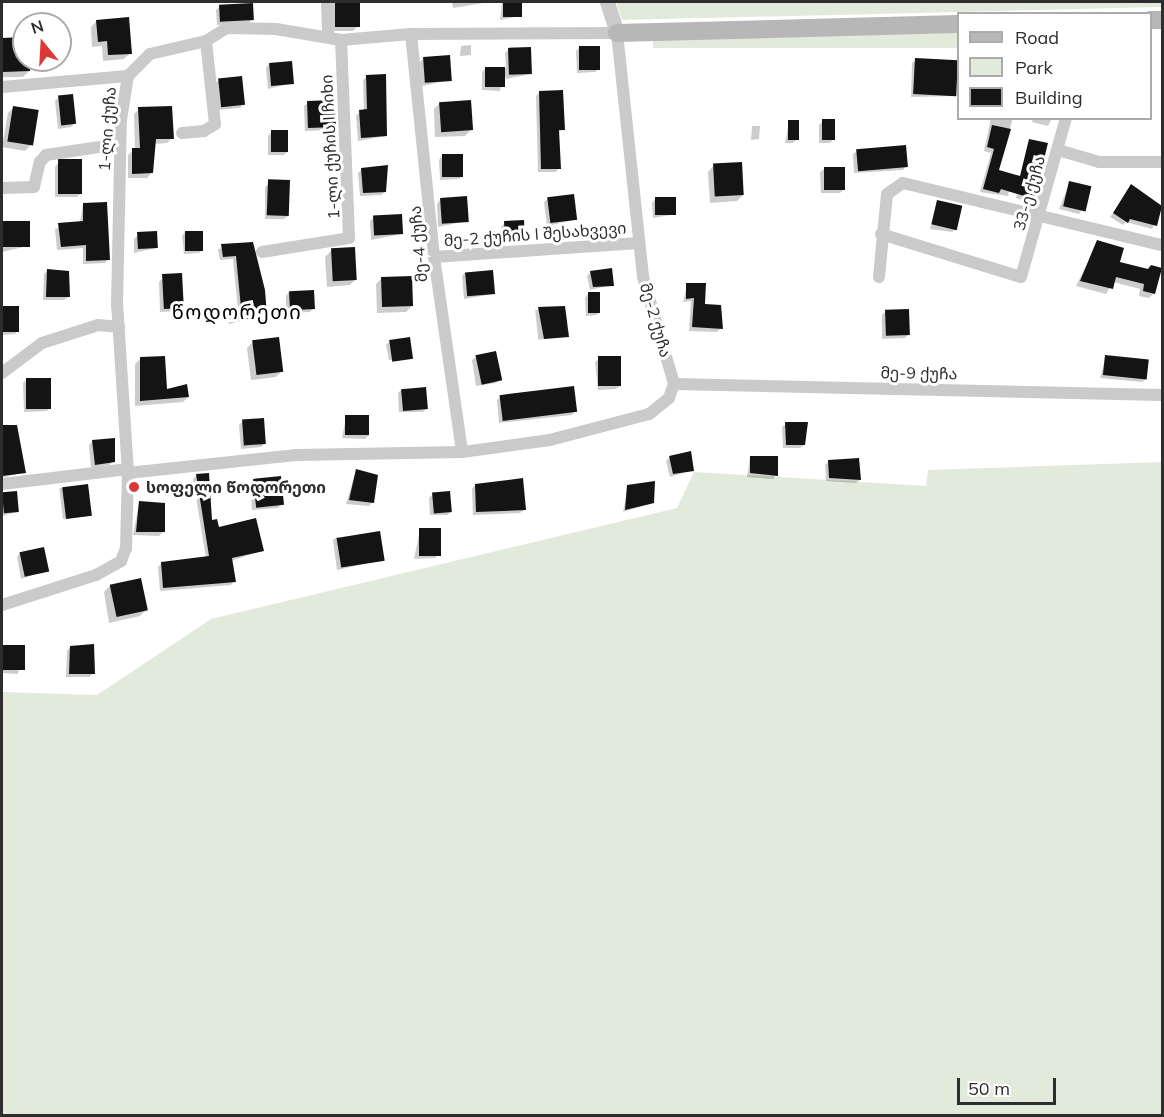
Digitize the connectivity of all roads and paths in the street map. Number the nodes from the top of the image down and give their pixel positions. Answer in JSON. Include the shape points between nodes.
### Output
{"nodes":[{"id":1,"x":327,"y":2,"type":"edge"},
{"id":2,"x":607,"y":2,"type":"edge"},
{"id":3,"x":957,"y":24,"type":"edge"},
{"id":4,"x":617,"y":33,"type":"junction"},
{"id":5,"x":411,"y":34,"type":"junction"},
{"id":6,"x":328,"y":36,"type":"junction"},
{"id":7,"x":341,"y":40,"type":"junction"},
{"id":8,"x":206,"y":41,"type":"junction"},
{"id":9,"x":128,"y":76,"type":"junction"},
{"id":10,"x":2,"y":87,"type":"edge"},
{"id":11,"x":1066,"y":120,"type":"edge"},
{"id":12,"x":182,"y":133,"type":"dead end"},
{"id":13,"x":120,"y":144,"type":"junction"},
{"id":14,"x":1058,"y":150,"type":"junction"},
{"id":15,"x":1162,"y":162,"type":"edge"},
{"id":16,"x":2,"y":188,"type":"edge"},
{"id":17,"x":1039,"y":215,"type":"junction"},
{"id":18,"x":881,"y":234,"type":"junction"},
{"id":19,"x":639,"y":243,"type":"junction"},
{"id":20,"x":1162,"y":245,"type":"edge"},
{"id":21,"x":262,"y":252,"type":"dead end"},
{"id":22,"x":434,"y":257,"type":"junction"},
{"id":23,"x":879,"y":278,"type":"dead end"},
{"id":24,"x":119,"y":327,"type":"junction"},
{"id":25,"x":2,"y":373,"type":"edge"},
{"id":26,"x":674,"y":384,"type":"junction"},
{"id":27,"x":1162,"y":395,"type":"edge"},
{"id":28,"x":462,"y":452,"type":"junction"},
{"id":29,"x":128,"y":471,"type":"junction"},
{"id":30,"x":2,"y":484,"type":"edge"},
{"id":31,"x":2,"y":605,"type":"edge"}],
"edges":[{"from":1,"to":6,"type":"street"},
{"from":2,"to":4,"type":"street"},
{"from":3,"to":4,"type":"main road"},
{"from":4,"to":5,"type":"street","name":"1-ლი ქუჩა"},
{"from":4,"to":19,"type":"street","name":"მე-2 ქუჩა"},
{"from":5,"to":7,"type":"street","name":"1-ლი ქუჩა"},
{"from":5,"to":22,"type":"street","name":"მე-4 ქუჩა"},
{"from":6,"to":7,"type":"street","name":"1-ლი ქუჩა"},
{"from":6,"to":8,"type":"street","name":"1-ლი ქუჩა","via":[[227,28]]},
{"from":7,"to":21,"type":"street","name":"1-ლი ქუჩის I ჩიხი","via":[[349,238]]},
{"from":8,"to":9,"type":"street","name":"1-ლი ქუჩა","via":[[150,54]]},
{"from":8,"to":12,"type":"street","via":[[214,124],[204,131]]},
{"from":9,"to":10,"type":"street"},
{"from":9,"to":13,"type":"street","name":"1-ლი ქუჩა"},
{"from":11,"to":14,"type":"street","name":"33-ე ქუჩა"},
{"from":13,"to":16,"type":"street","via":[[46,155],[40,162],[34,187]]},
{"from":13,"to":24,"type":"street","name":"1-ლი ქუჩა"},
{"from":14,"to":15,"type":"street","via":[[1099,162]]},
{"from":14,"to":17,"type":"street","name":"33-ე ქუჩა"},
{"from":17,"to":18,"type":"street","via":[[903,183],[887,194]]},
{"from":17,"to":18,"type":"street","name":"33-ე ქუჩა","via":[[1021,277]]},
{"from":17,"to":20,"type":"street"},
{"from":18,"to":23,"type":"street"},
{"from":19,"to":22,"type":"street","name":"მე-2 ქუჩის I შესახვევი"},
{"from":19,"to":26,"type":"street","name":"მე-2 ქუჩა","via":[[643,277]]},
{"from":22,"to":28,"type":"street","name":"მე-4 ქუჩა"},
{"from":24,"to":25,"type":"street","via":[[98,325],[42,343]]},
{"from":24,"to":29,"type":"street","name":"1-ლი ქუჩა"},
{"from":26,"to":27,"type":"street","name":"მე-9 ქუჩა"},
{"from":26,"to":28,"type":"street","via":[[669,398],[649,414],[550,440]]},
{"from":28,"to":29,"type":"street","via":[[296,455]]},
{"from":29,"to":30,"type":"street"},
{"from":29,"to":31,"type":"street","name":"1-ლი ქუჩა","via":[[126,548],[120,561],[96,575]]}]}
